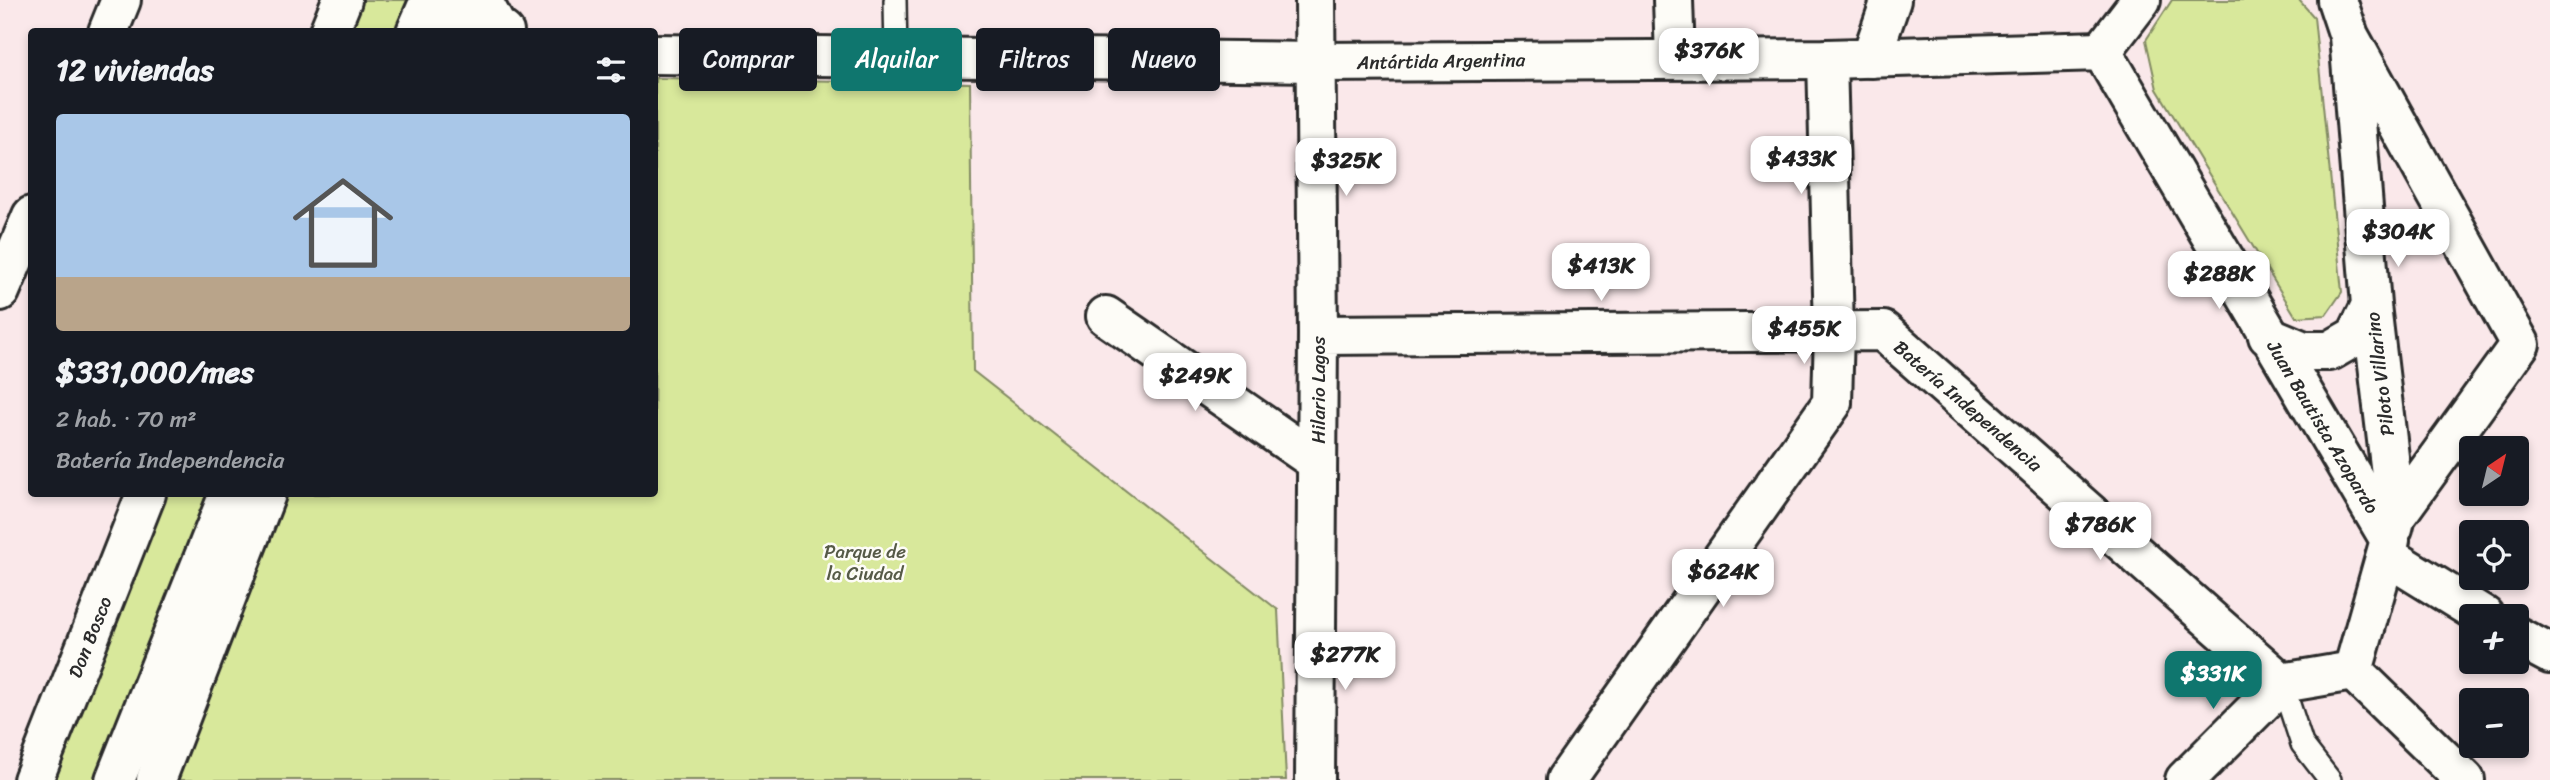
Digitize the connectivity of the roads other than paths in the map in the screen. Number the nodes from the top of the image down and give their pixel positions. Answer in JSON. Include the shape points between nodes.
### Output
{"nodes":[{"id":1,"x":121,"y":0,"type":"edge"},
{"id":2,"x":342,"y":0,"type":"edge"},
{"id":3,"x":430,"y":0,"type":"edge"},
{"id":4,"x":468,"y":0,"type":"edge"},
{"id":5,"x":482,"y":0,"type":"edge"},
{"id":6,"x":895,"y":0,"type":"edge"},
{"id":7,"x":1315,"y":0,"type":"edge"},
{"id":8,"x":1673,"y":0,"type":"edge"},
{"id":9,"x":1891,"y":0,"type":"edge"},
{"id":10,"x":2141,"y":0,"type":"edge"},
{"id":11,"x":2337,"y":0,"type":"edge"},
{"id":12,"x":110,"y":28,"type":"edge"},
{"id":13,"x":331,"y":28,"type":"edge"},
{"id":14,"x":418,"y":28,"type":"edge"},
{"id":15,"x":455,"y":28,"type":"edge"},
{"id":16,"x":499,"y":28,"type":"edge"},
{"id":17,"x":895,"y":28,"type":"edge"},
{"id":18,"x":2349,"y":36,"type":"junction"},
{"id":19,"x":2102,"y":51,"type":"junction"},
{"id":20,"x":658,"y":54,"type":"edge"},
{"id":21,"x":831,"y":56,"type":"edge"},
{"id":22,"x":962,"y":58,"type":"edge"},
{"id":23,"x":1675,"y":58,"type":"junction"},
{"id":24,"x":1871,"y":58,"type":"junction"},
{"id":25,"x":1827,"y":59,"type":"junction"},
{"id":26,"x":1314,"y":62,"type":"junction"},
{"id":27,"x":28,"y":225,"type":"edge"},
{"id":28,"x":0,"y":291,"type":"edge"},
{"id":29,"x":2371,"y":305,"type":"junction"},
{"id":30,"x":1107,"y":316,"type":"dead end"},
{"id":31,"x":1834,"y":331,"type":"junction"},
{"id":32,"x":1318,"y":335,"type":"junction"},
{"id":33,"x":2268,"y":336,"type":"junction"},
{"id":34,"x":1317,"y":462,"type":"junction"},
{"id":35,"x":145,"y":497,"type":"edge"},
{"id":36,"x":228,"y":497,"type":"edge"},
{"id":37,"x":265,"y":497,"type":"edge"},
{"id":38,"x":2391,"y":537,"type":"junction"},
{"id":39,"x":2470,"y":604,"type":"edge"},
{"id":40,"x":2353,"y":671,"type":"junction"},
{"id":41,"x":2282,"y":683,"type":"junction"},
{"id":42,"x":33,"y":780,"type":"edge"},
{"id":43,"x":115,"y":780,"type":"edge"},
{"id":44,"x":156,"y":780,"type":"edge"},
{"id":45,"x":1315,"y":780,"type":"edge"},
{"id":46,"x":1566,"y":780,"type":"edge"},
{"id":47,"x":2185,"y":780,"type":"edge"},
{"id":48,"x":2330,"y":780,"type":"edge"},
{"id":49,"x":2465,"y":780,"type":"edge"}],
"edges":[{"from":1,"to":12,"type":"main road"},
{"from":2,"to":13,"type":"main road"},
{"from":3,"to":14,"type":"main road"},
{"from":4,"to":15,"type":"main road"},
{"from":5,"to":16,"type":"main road"},
{"from":6,"to":17,"type":"lane"},
{"from":7,"to":26,"type":"main road","name":"Hilario Lagos"},
{"from":8,"to":23,"type":"main road"},
{"from":9,"to":24,"type":"main road"},
{"from":10,"to":19,"type":"main road"},
{"from":11,"to":18,"type":"main road","name":"Piloto Villarino"},
{"from":18,"to":29,"type":"main road","name":"Piloto Villarino"},
{"from":18,"to":38,"type":"main road","via":[[2519,344]]},
{"from":19,"to":24,"type":"main road","name":"Antártida Argentina"},
{"from":19,"to":33,"type":"main road","name":"Juan Bautista Azopardo"},
{"from":20,"to":21,"type":"main road","name":"Antártida Argentina"},
{"from":22,"to":26,"type":"main road","name":"Antártida Argentina"},
{"from":23,"to":25,"type":"main road","name":"Antártida Argentina"},
{"from":23,"to":26,"type":"main road","name":"Antártida Argentina"},
{"from":24,"to":25,"type":"main road","name":"Antártida Argentina"},
{"from":25,"to":31,"type":"main road"},
{"from":26,"to":32,"type":"main road","name":"Hilario Lagos"},
{"from":27,"to":28,"type":"main road"},
{"from":29,"to":33,"type":"main road","via":[[2356,336],[2330,351],[2304,351]]},
{"from":29,"to":38,"type":"main road","name":"Piloto Villarino"},
{"from":30,"to":34,"type":"main road"},
{"from":31,"to":32,"type":"main road"},
{"from":31,"to":41,"type":"main road","name":"Batería Independencia","via":[[1883,331]]},
{"from":31,"to":46,"type":"main road","via":[[1832,403]]},
{"from":32,"to":34,"type":"main road","name":"Hilario Lagos"},
{"from":33,"to":38,"type":"main road","name":"Juan Bautista Azopardo"},
{"from":34,"to":45,"type":"main road","name":"Hilario Lagos"},
{"from":35,"to":42,"type":"main road","name":"Don Bosco"},
{"from":36,"to":43,"type":"main road"},
{"from":37,"to":44,"type":"main road"},
{"from":38,"to":39,"type":"main road"},
{"from":38,"to":40,"type":"main road"},
{"from":40,"to":41,"type":"main road"},
{"from":40,"to":49,"type":"main road"},
{"from":41,"to":47,"type":"main road"},
{"from":41,"to":48,"type":"lane","via":[[2302,744]]}]}
